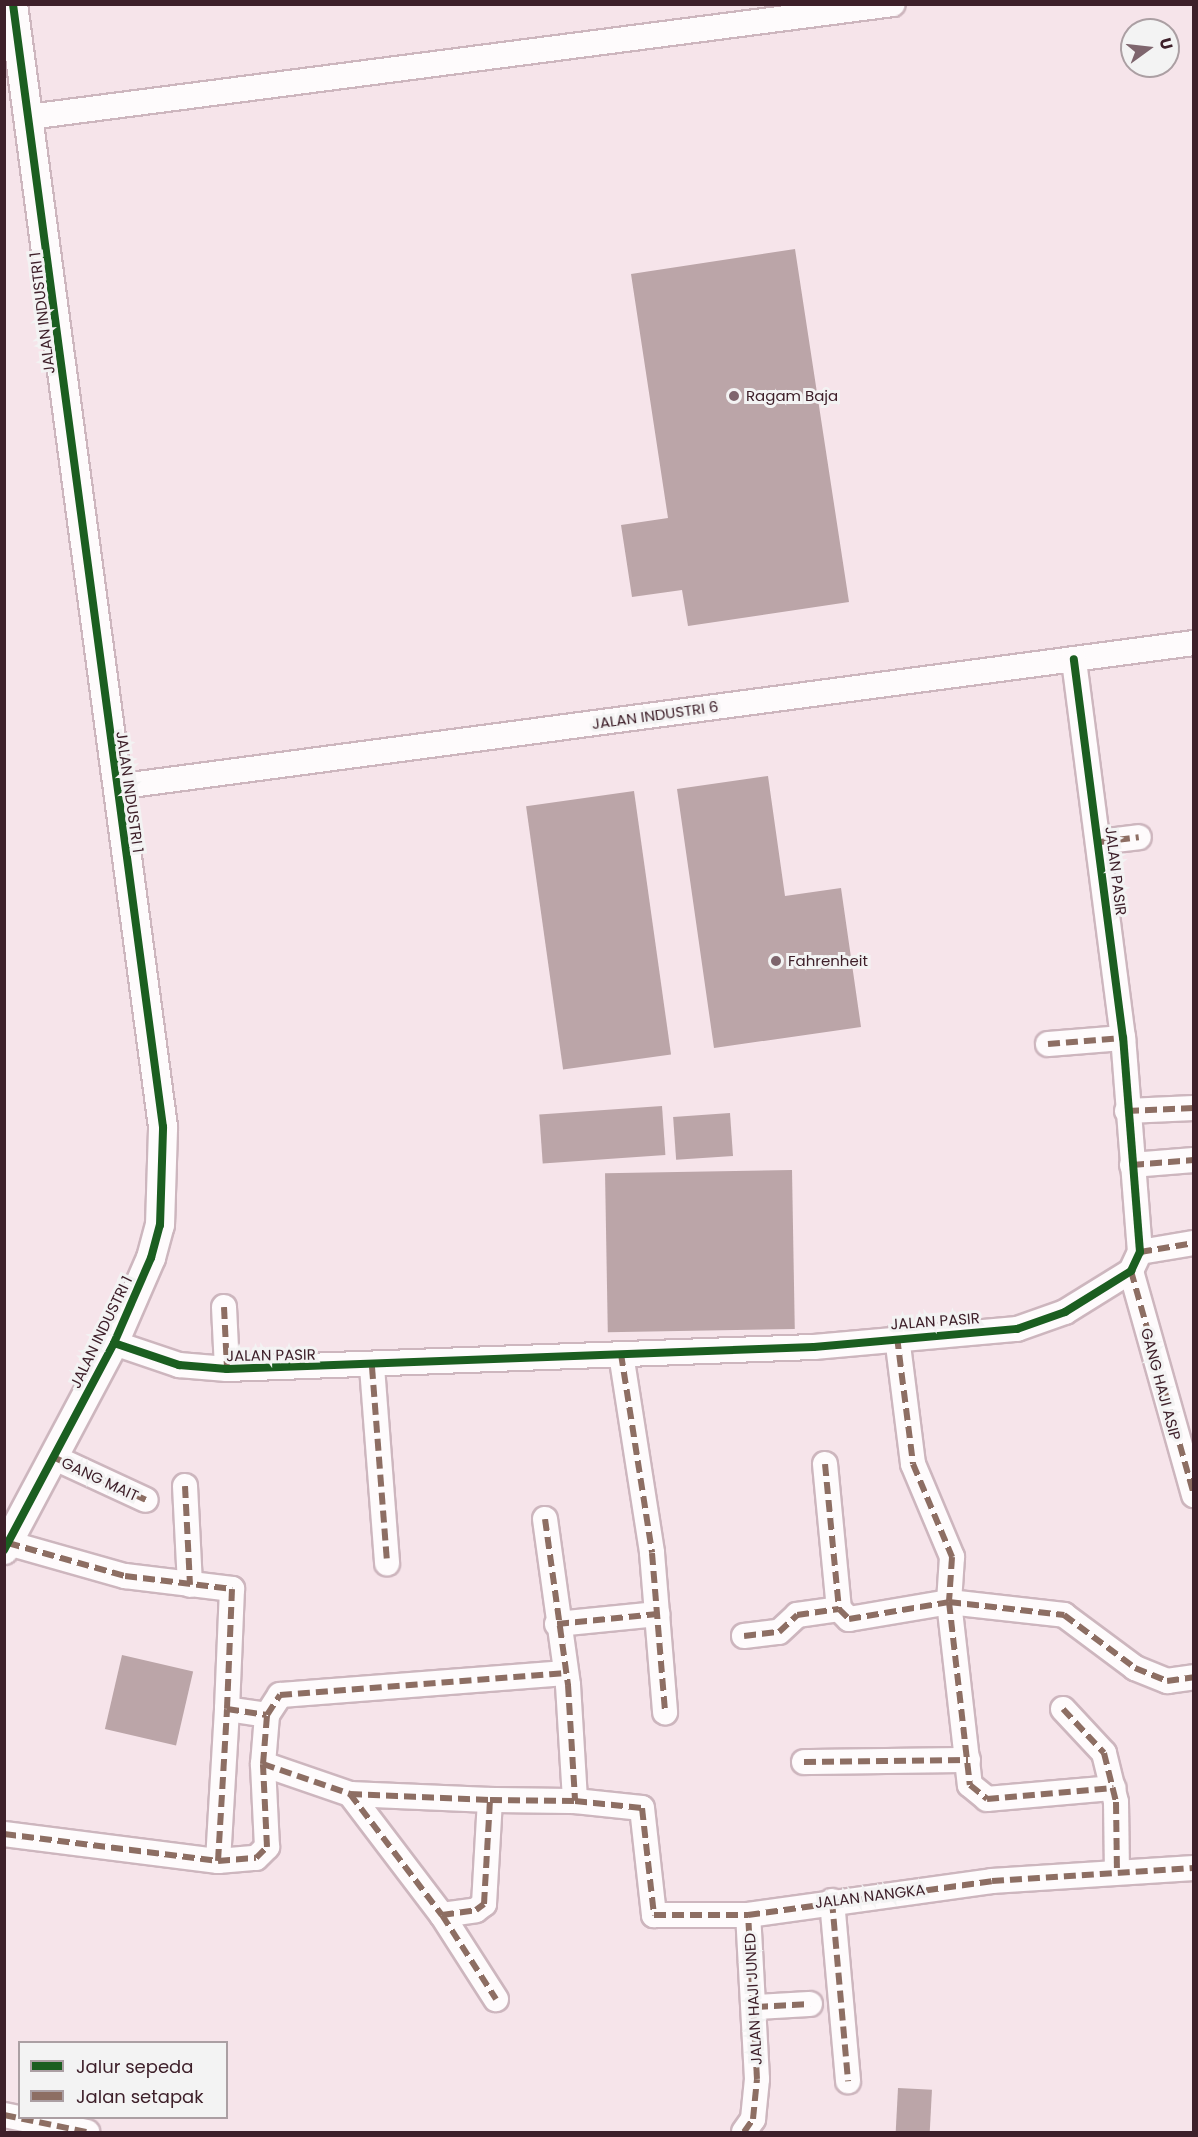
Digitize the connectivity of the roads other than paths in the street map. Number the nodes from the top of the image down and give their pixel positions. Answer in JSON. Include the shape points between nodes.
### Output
{"nodes":[{"id":1,"x":13,"y":4,"type":"edge"},
{"id":2,"x":892,"y":4,"type":"edge"},
{"id":3,"x":29,"y":117,"type":"junction"},
{"id":4,"x":1194,"y":643,"type":"edge"},
{"id":5,"x":1074,"y":659,"type":"junction"},
{"id":6,"x":116,"y":787,"type":"junction"},
{"id":7,"x":1139,"y":837,"type":"dead end"},
{"id":8,"x":1100,"y":842,"type":"junction"},
{"id":9,"x":1123,"y":1038,"type":"junction"},
{"id":10,"x":1048,"y":1044,"type":"dead end"},
{"id":11,"x":1194,"y":1108,"type":"edge"},
{"id":12,"x":1127,"y":1111,"type":"junction"},
{"id":13,"x":1194,"y":1160,"type":"edge"},
{"id":14,"x":1132,"y":1165,"type":"junction"},
{"id":15,"x":1194,"y":1243,"type":"edge"},
{"id":16,"x":1135,"y":1261,"type":"junction"},
{"id":17,"x":224,"y":1307,"type":"dead end"},
{"id":18,"x":897,"y":1337,"type":"junction"},
{"id":19,"x":114,"y":1343,"type":"junction"},
{"id":20,"x":621,"y":1354,"type":"junction"},
{"id":21,"x":372,"y":1367,"type":"junction"},
{"id":22,"x":227,"y":1369,"type":"junction"},
{"id":23,"x":53,"y":1457,"type":"junction"},
{"id":24,"x":825,"y":1464,"type":"dead end"},
{"id":25,"x":185,"y":1486,"type":"dead end"},
{"id":26,"x":1194,"y":1495,"type":"edge"},
{"id":27,"x":146,"y":1500,"type":"dead end"},
{"id":28,"x":545,"y":1519,"type":"dead end"},
{"id":29,"x":6,"y":1546,"type":"edge"},
{"id":30,"x":387,"y":1563,"type":"dead end"},
{"id":31,"x":190,"y":1585,"type":"junction"},
{"id":32,"x":949,"y":1602,"type":"junction"},
{"id":33,"x":839,"y":1608,"type":"junction"},
{"id":34,"x":658,"y":1614,"type":"junction"},
{"id":35,"x":557,"y":1624,"type":"junction"},
{"id":36,"x":744,"y":1636,"type":"dead end"},
{"id":37,"x":562,"y":1673,"type":"junction"},
{"id":38,"x":1194,"y":1677,"type":"edge"},
{"id":39,"x":227,"y":1709,"type":"junction"},
{"id":40,"x":1063,"y":1709,"type":"dead end"},
{"id":41,"x":665,"y":1712,"type":"dead end"},
{"id":42,"x":267,"y":1714,"type":"junction"},
{"id":43,"x":968,"y":1760,"type":"junction"},
{"id":44,"x":804,"y":1762,"type":"dead end"},
{"id":45,"x":263,"y":1764,"type":"junction"},
{"id":46,"x":1114,"y":1788,"type":"junction"},
{"id":47,"x":350,"y":1794,"type":"junction"},
{"id":48,"x":490,"y":1800,"type":"junction"},
{"id":49,"x":575,"y":1801,"type":"junction"},
{"id":50,"x":4,"y":1834,"type":"edge"},
{"id":51,"x":218,"y":1861,"type":"junction"},
{"id":52,"x":1194,"y":1868,"type":"edge"},
{"id":53,"x":1117,"y":1872,"type":"junction"},
{"id":54,"x":832,"y":1900,"type":"junction"},
{"id":55,"x":748,"y":1914,"type":"junction"},
{"id":56,"x":442,"y":1915,"type":"junction"},
{"id":57,"x":496,"y":1999,"type":"dead end"},
{"id":58,"x":810,"y":2004,"type":"dead end"},
{"id":59,"x":756,"y":2007,"type":"junction"},
{"id":60,"x":848,"y":2081,"type":"dead end"},
{"id":61,"x":22,"y":2119,"type":"edge"},
{"id":62,"x":748,"y":2126,"type":"edge"},
{"id":63,"x":87,"y":2133,"type":"edge"}],
"edges":[{"from":1,"to":3,"type":"street","name":"JALAN INDUSTRI 1"},
{"from":2,"to":3,"type":"street"},
{"from":3,"to":6,"type":"street","name":"JALAN INDUSTRI 1"},
{"from":4,"to":5,"type":"street","name":"JALAN INDUSTRI 6"},
{"from":5,"to":6,"type":"street","name":"JALAN INDUSTRI 6"},
{"from":5,"to":8,"type":"street","name":"JALAN PASIR"},
{"from":6,"to":19,"type":"street","name":"JALAN INDUSTRI 1","via":[[164,1127],[160,1225],[134,1301]]},
{"from":7,"to":8,"type":"street"},
{"from":8,"to":9,"type":"street","name":"JALAN PASIR"},
{"from":9,"to":10,"type":"street"},
{"from":9,"to":12,"type":"street","name":"JALAN PASIR"},
{"from":11,"to":12,"type":"street"},
{"from":12,"to":14,"type":"street","name":"JALAN PASIR"},
{"from":13,"to":14,"type":"street"},
{"from":14,"to":16,"type":"street","name":"JALAN PASIR"},
{"from":15,"to":16,"type":"street"},
{"from":16,"to":18,"type":"street","name":"JALAN PASIR","via":[[1065,1312],[1017,1329]]},
{"from":16,"to":26,"type":"street","name":"GANG HAJI ASIP"},
{"from":17,"to":22,"type":"street"},
{"from":18,"to":20,"type":"street","name":"JALAN PASIR","via":[[814,1347]]},
{"from":18,"to":32,"type":"street","via":[[914,1464],[949,1540]]},
{"from":19,"to":22,"type":"street","name":"JALAN PASIR","via":[[179,1365]]},
{"from":19,"to":23,"type":"street","name":"JALAN INDUSTRI 1"},
{"from":20,"to":21,"type":"street","name":"JALAN PASIR"},
{"from":20,"to":34,"type":"street"},
{"from":21,"to":22,"type":"street","name":"JALAN PASIR"},
{"from":21,"to":30,"type":"street"},
{"from":23,"to":27,"type":"street","name":"GANG MAIT"},
{"from":23,"to":29,"type":"street","name":"JALAN INDUSTRI 1"},
{"from":24,"to":33,"type":"street"},
{"from":25,"to":31,"type":"street"},
{"from":28,"to":35,"type":"street"},
{"from":29,"to":31,"type":"street","via":[[125,1576]]},
{"from":31,"to":39,"type":"street","via":[[232,1589]]},
{"from":32,"to":33,"type":"street","via":[[849,1619]]},
{"from":32,"to":38,"type":"street","via":[[1064,1615],[1135,1668],[1167,1681]]},
{"from":32,"to":43,"type":"street"},
{"from":33,"to":36,"type":"street","via":[[797,1615],[779,1632]]},
{"from":34,"to":35,"type":"street"},
{"from":34,"to":41,"type":"street"},
{"from":35,"to":37,"type":"street"},
{"from":37,"to":42,"type":"street","via":[[298,1690],[280,1695]]},
{"from":37,"to":49,"type":"street"},
{"from":39,"to":42,"type":"street"},
{"from":39,"to":51,"type":"street"},
{"from":40,"to":46,"type":"street","via":[[1104,1753]]},
{"from":42,"to":45,"type":"street"},
{"from":43,"to":44,"type":"street"},
{"from":43,"to":46,"type":"street","via":[[970,1785],[987,1799]]},
{"from":45,"to":47,"type":"street"},
{"from":45,"to":51,"type":"street","via":[[267,1847],[256,1858]]},
{"from":46,"to":53,"type":"street"},
{"from":47,"to":48,"type":"street"},
{"from":47,"to":56,"type":"street"},
{"from":48,"to":49,"type":"street"},
{"from":48,"to":56,"type":"street","via":[[484,1904],[476,1910]]},
{"from":49,"to":55,"type":"street","name":"JALAN NANGKA","via":[[642,1808],[654,1916]]},
{"from":50,"to":51,"type":"street"},
{"from":52,"to":53,"type":"street","name":"JALAN NANGKA"},
{"from":53,"to":54,"type":"street","name":"JALAN NANGKA","via":[[992,1881]]},
{"from":54,"to":55,"type":"street","name":"JALAN NANGKA"},
{"from":54,"to":60,"type":"street"},
{"from":55,"to":59,"type":"street","name":"JALAN HAJI JUNED"},
{"from":56,"to":57,"type":"street"},
{"from":58,"to":59,"type":"street"},
{"from":59,"to":62,"type":"street","name":"JALAN HAJI JUNED"},
{"from":61,"to":63,"type":"street"}]}
